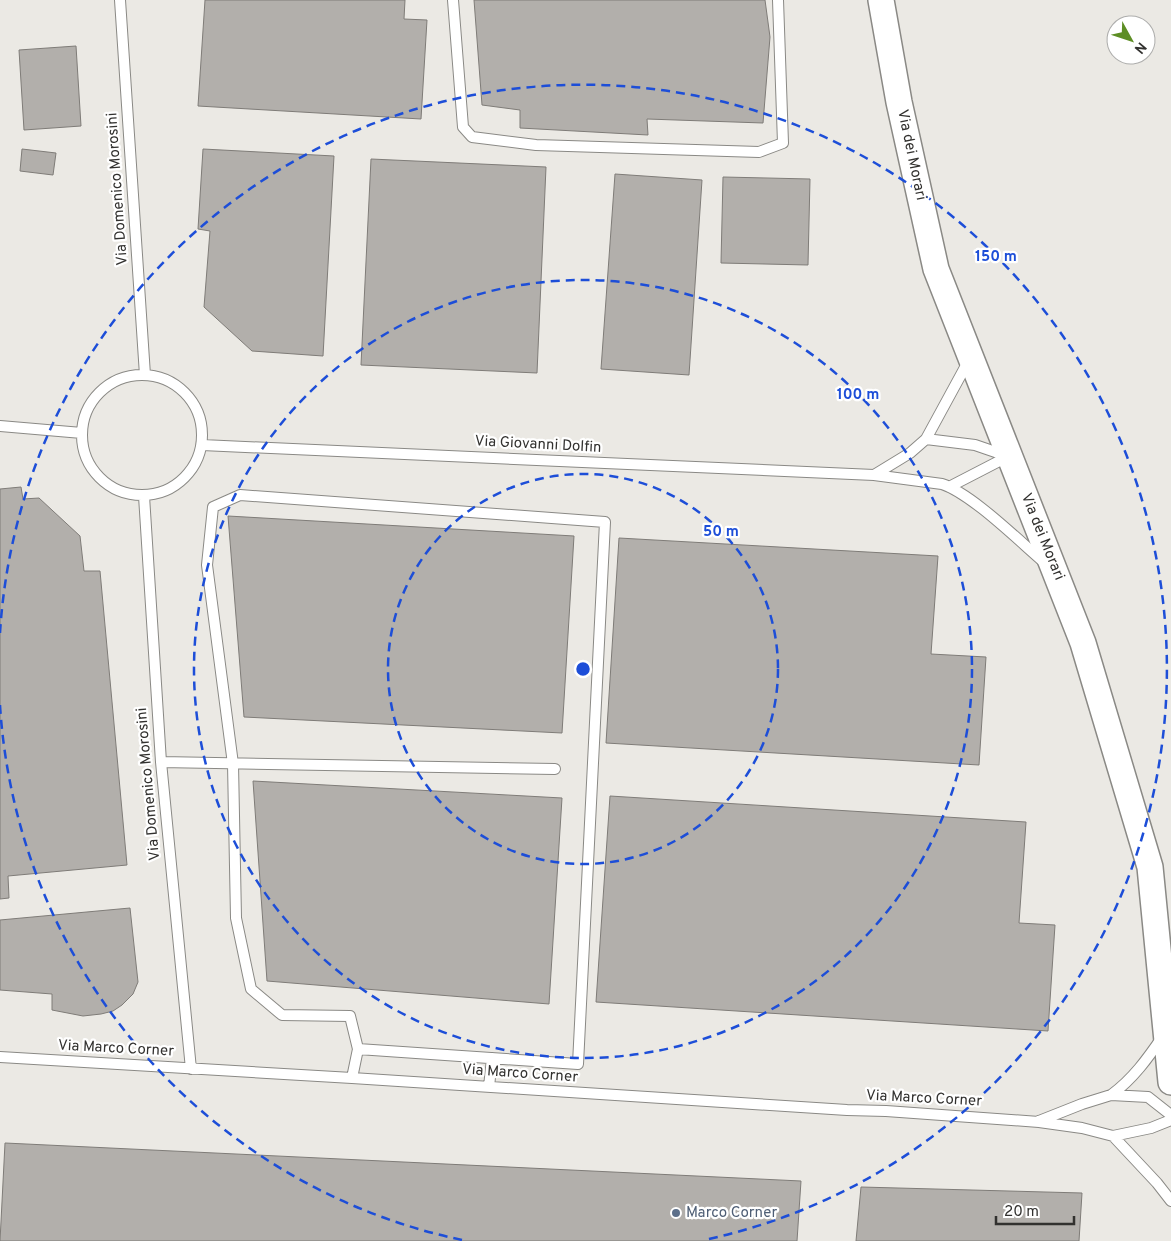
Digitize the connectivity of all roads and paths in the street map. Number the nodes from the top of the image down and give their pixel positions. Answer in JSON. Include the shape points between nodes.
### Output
{"nodes":[{"id":1,"x":120,"y":0,"type":"edge"},
{"id":2,"x":453,"y":0,"type":"edge"},
{"id":3,"x":778,"y":0,"type":"edge"},
{"id":4,"x":881,"y":0,"type":"edge"},
{"id":5,"x":971,"y":356,"type":"junction"},
{"id":6,"x":145,"y":376,"type":"junction"},
{"id":7,"x":0,"y":426,"type":"edge"},
{"id":8,"x":82,"y":432,"type":"junction"},
{"id":9,"x":926,"y":439,"type":"junction"},
{"id":10,"x":202,"y":445,"type":"junction"},
{"id":11,"x":1009,"y":456,"type":"junction"},
{"id":12,"x":874,"y":475,"type":"junction"},
{"id":13,"x":949,"y":487,"type":"junction"},
{"id":14,"x":144,"y":496,"type":"junction"},
{"id":15,"x":1057,"y":573,"type":"junction"},
{"id":16,"x":161,"y":762,"type":"junction"},
{"id":17,"x":233,"y":764,"type":"junction"},
{"id":18,"x":555,"y":769,"type":"dead end"},
{"id":19,"x":1166,"y":1031,"type":"junction"},
{"id":20,"x":358,"y":1049,"type":"junction"},
{"id":21,"x":0,"y":1057,"type":"edge"},
{"id":22,"x":492,"y":1058,"type":"junction"},
{"id":23,"x":191,"y":1069,"type":"junction"},
{"id":24,"x":352,"y":1078,"type":"junction"},
{"id":25,"x":1171,"y":1082,"type":"edge"},
{"id":26,"x":489,"y":1088,"type":"junction"},
{"id":27,"x":1111,"y":1095,"type":"junction"},
{"id":28,"x":1171,"y":1115,"type":"edge"},
{"id":29,"x":1171,"y":1120,"type":"edge"},
{"id":30,"x":1038,"y":1122,"type":"junction"},
{"id":31,"x":1113,"y":1136,"type":"junction"},
{"id":32,"x":1171,"y":1201,"type":"edge"}],
"edges":[{"from":1,"to":6,"type":"lane","name":"Via Domenico Morosini"},
{"from":2,"to":3,"type":"lane","via":[[463,127],[472,137],[536,145],[758,152],[783,143]]},
{"from":4,"to":5,"type":"street","name":"Via dei Morari","via":[[899,102],[936,269]]},
{"from":5,"to":9,"type":"lane"},
{"from":5,"to":11,"type":"street","name":"Via dei Morari"},
{"from":6,"to":8,"type":"lane","via":[[126,378],[109,385],[95,398],[86,414]]},
{"from":6,"to":10,"type":"lane","via":[[165,380],[182,390],[202,425]]},
{"from":7,"to":8,"type":"lane"},
{"from":8,"to":14,"type":"lane","via":[[85,452],[93,470],[107,484],[124,493]]},
{"from":9,"to":11,"type":"lane","via":[[975,445]]},
{"from":9,"to":12,"type":"lane"},
{"from":10,"to":12,"type":"lane","name":"Via Giovanni Dolfin"},
{"from":10,"to":14,"type":"lane","via":[[195,464],[182,480],[164,491]]},
{"from":11,"to":13,"type":"lane"},
{"from":11,"to":15,"type":"street","name":"Via dei Morari"},
{"from":12,"to":13,"type":"lane","name":"Via Giovanni Dolfin"},
{"from":13,"to":15,"type":"lane","name":"Via Giovanni Dolfin","via":[[994,519]]},
{"from":14,"to":16,"type":"lane","name":"Via Domenico Morosini"},
{"from":15,"to":19,"type":"street","name":"Via dei Morari","via":[[1083,643],[1150,868]]},
{"from":16,"to":17,"type":"lane"},
{"from":16,"to":23,"type":"lane","name":"Via Domenico Morosini"},
{"from":17,"to":18,"type":"lane"},
{"from":17,"to":20,"type":"lane","via":[[236,918],[251,990],[282,1015],[350,1016]]},
{"from":17,"to":22,"type":"lane","via":[[207,565],[213,507],[240,495],[605,522],[578,1064]]},
{"from":19,"to":25,"type":"street","name":"Via dei Morari"},
{"from":19,"to":27,"type":"lane","name":"Via Marco Corner","via":[[1139,1071]]},
{"from":20,"to":22,"type":"lane"},
{"from":20,"to":24,"type":"lane"},
{"from":21,"to":23,"type":"lane","name":"Via Marco Corner"},
{"from":22,"to":26,"type":"lane"},
{"from":23,"to":24,"type":"lane","name":"Via Marco Corner"},
{"from":24,"to":26,"type":"lane","name":"Via Marco Corner"},
{"from":26,"to":30,"type":"lane","name":"Via Marco Corner","via":[[886,1110]]},
{"from":27,"to":28,"type":"lane","name":"Via Marco Corner","via":[[1148,1097]]},
{"from":27,"to":30,"type":"lane","name":"Via Marco Corner"},
{"from":29,"to":31,"type":"lane","name":"Via Marco Corner"},
{"from":30,"to":31,"type":"lane","name":"Via Marco Corner"},
{"from":31,"to":32,"type":"lane"}]}
